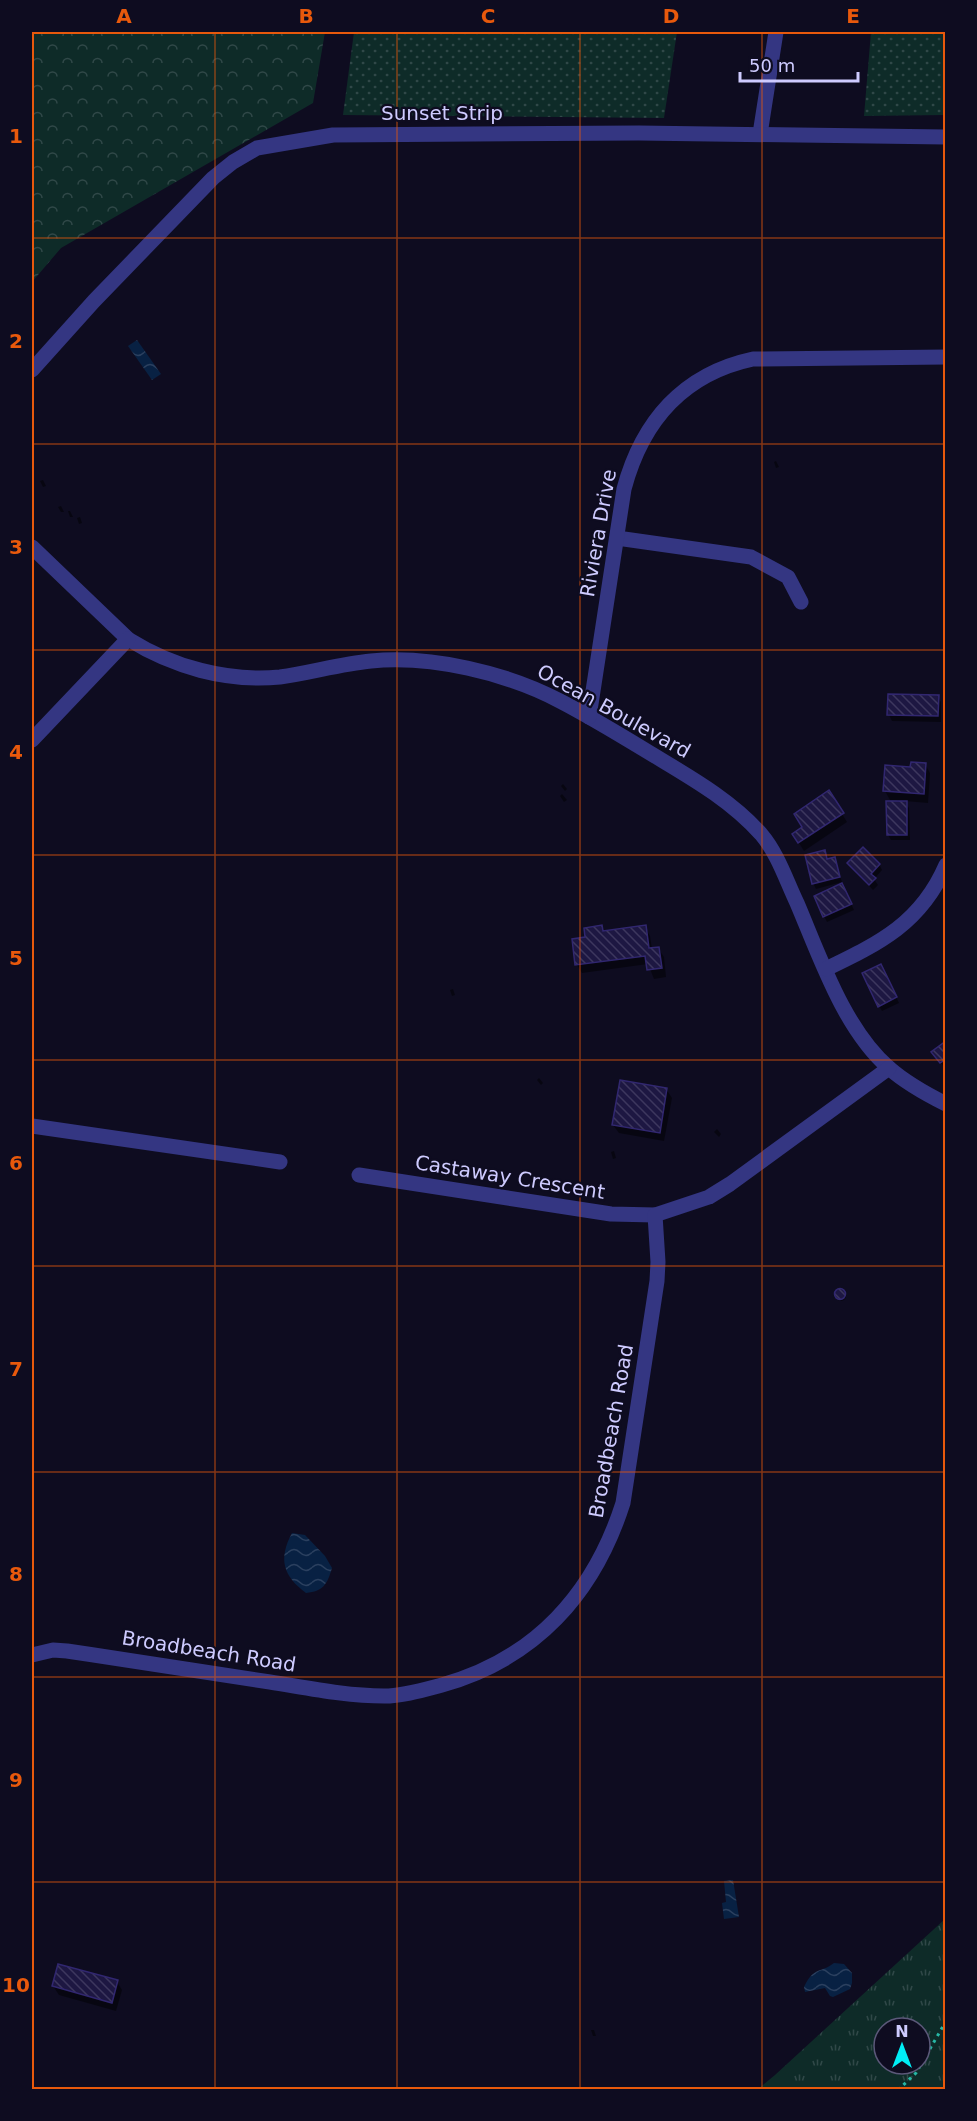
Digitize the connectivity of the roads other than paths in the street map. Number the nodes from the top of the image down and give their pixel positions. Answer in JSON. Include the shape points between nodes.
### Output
{"nodes":[{"id":1,"x":776,"y":32,"type":"edge"},
{"id":2,"x":760,"y":134,"type":"junction"},
{"id":3,"x":945,"y":137,"type":"edge"},
{"id":4,"x":945,"y":357,"type":"edge"},
{"id":5,"x":32,"y":370,"type":"edge"},
{"id":6,"x":617,"y":538,"type":"junction"},
{"id":7,"x":32,"y":547,"type":"edge"},
{"id":8,"x":801,"y":602,"type":"dead end"},
{"id":9,"x":128,"y":639,"type":"junction"},
{"id":10,"x":589,"y":717,"type":"junction"},
{"id":11,"x":32,"y":740,"type":"edge"},
{"id":12,"x":945,"y":865,"type":"edge"},
{"id":13,"x":826,"y":969,"type":"junction"},
{"id":14,"x":889,"y":1068,"type":"junction"},
{"id":15,"x":945,"y":1104,"type":"edge"},
{"id":16,"x":32,"y":1126,"type":"edge"},
{"id":17,"x":280,"y":1162,"type":"dead end"},
{"id":18,"x":359,"y":1175,"type":"dead end"},
{"id":19,"x":655,"y":1215,"type":"junction"},
{"id":20,"x":32,"y":1655,"type":"edge"}],
"edges":[{"from":1,"to":2,"type":"street"},
{"from":2,"to":3,"type":"street","name":"Sunset Strip"},
{"from":2,"to":5,"type":"street","name":"Sunset Strip","via":[[333,135],[257,148],[213,178]]},
{"from":4,"to":6,"type":"street","name":"Riviera Drive","via":[[753,359],[733,363],[698,380],[661,414],[634,455]]},
{"from":6,"to":8,"type":"street","via":[[751,557],[788,577]]},
{"from":6,"to":10,"type":"street","name":"Riviera Drive"},
{"from":7,"to":9,"type":"street","name":"Ocean Boulevard"},
{"from":9,"to":10,"type":"street","name":"Ocean Boulevard","via":[[196,670],[253,678],[373,660],[473,669],[533,688]]},
{"from":9,"to":11,"type":"street"},
{"from":10,"to":13,"type":"street","name":"Ocean Boulevard","via":[[710,790],[762,835],[779,862]]},
{"from":12,"to":13,"type":"street","via":[[927,897],[898,928],[882,941]]},
{"from":13,"to":14,"type":"street","name":"Ocean Boulevard","via":[[852,1022]]},
{"from":14,"to":15,"type":"street","name":"Ocean Boulevard"},
{"from":14,"to":19,"type":"street","via":[[730,1184],[709,1197]]},
{"from":16,"to":17,"type":"street"},
{"from":18,"to":19,"type":"street","name":"Castaway Crescent","via":[[611,1214]]},
{"from":19,"to":20,"type":"street","name":"Broadbeach Road","via":[[657,1281],[623,1503],[614,1533],[583,1589],[561,1614],[512,1655],[484,1671],[419,1691],[386,1696],[327,1691],[68,1651]]}]}
